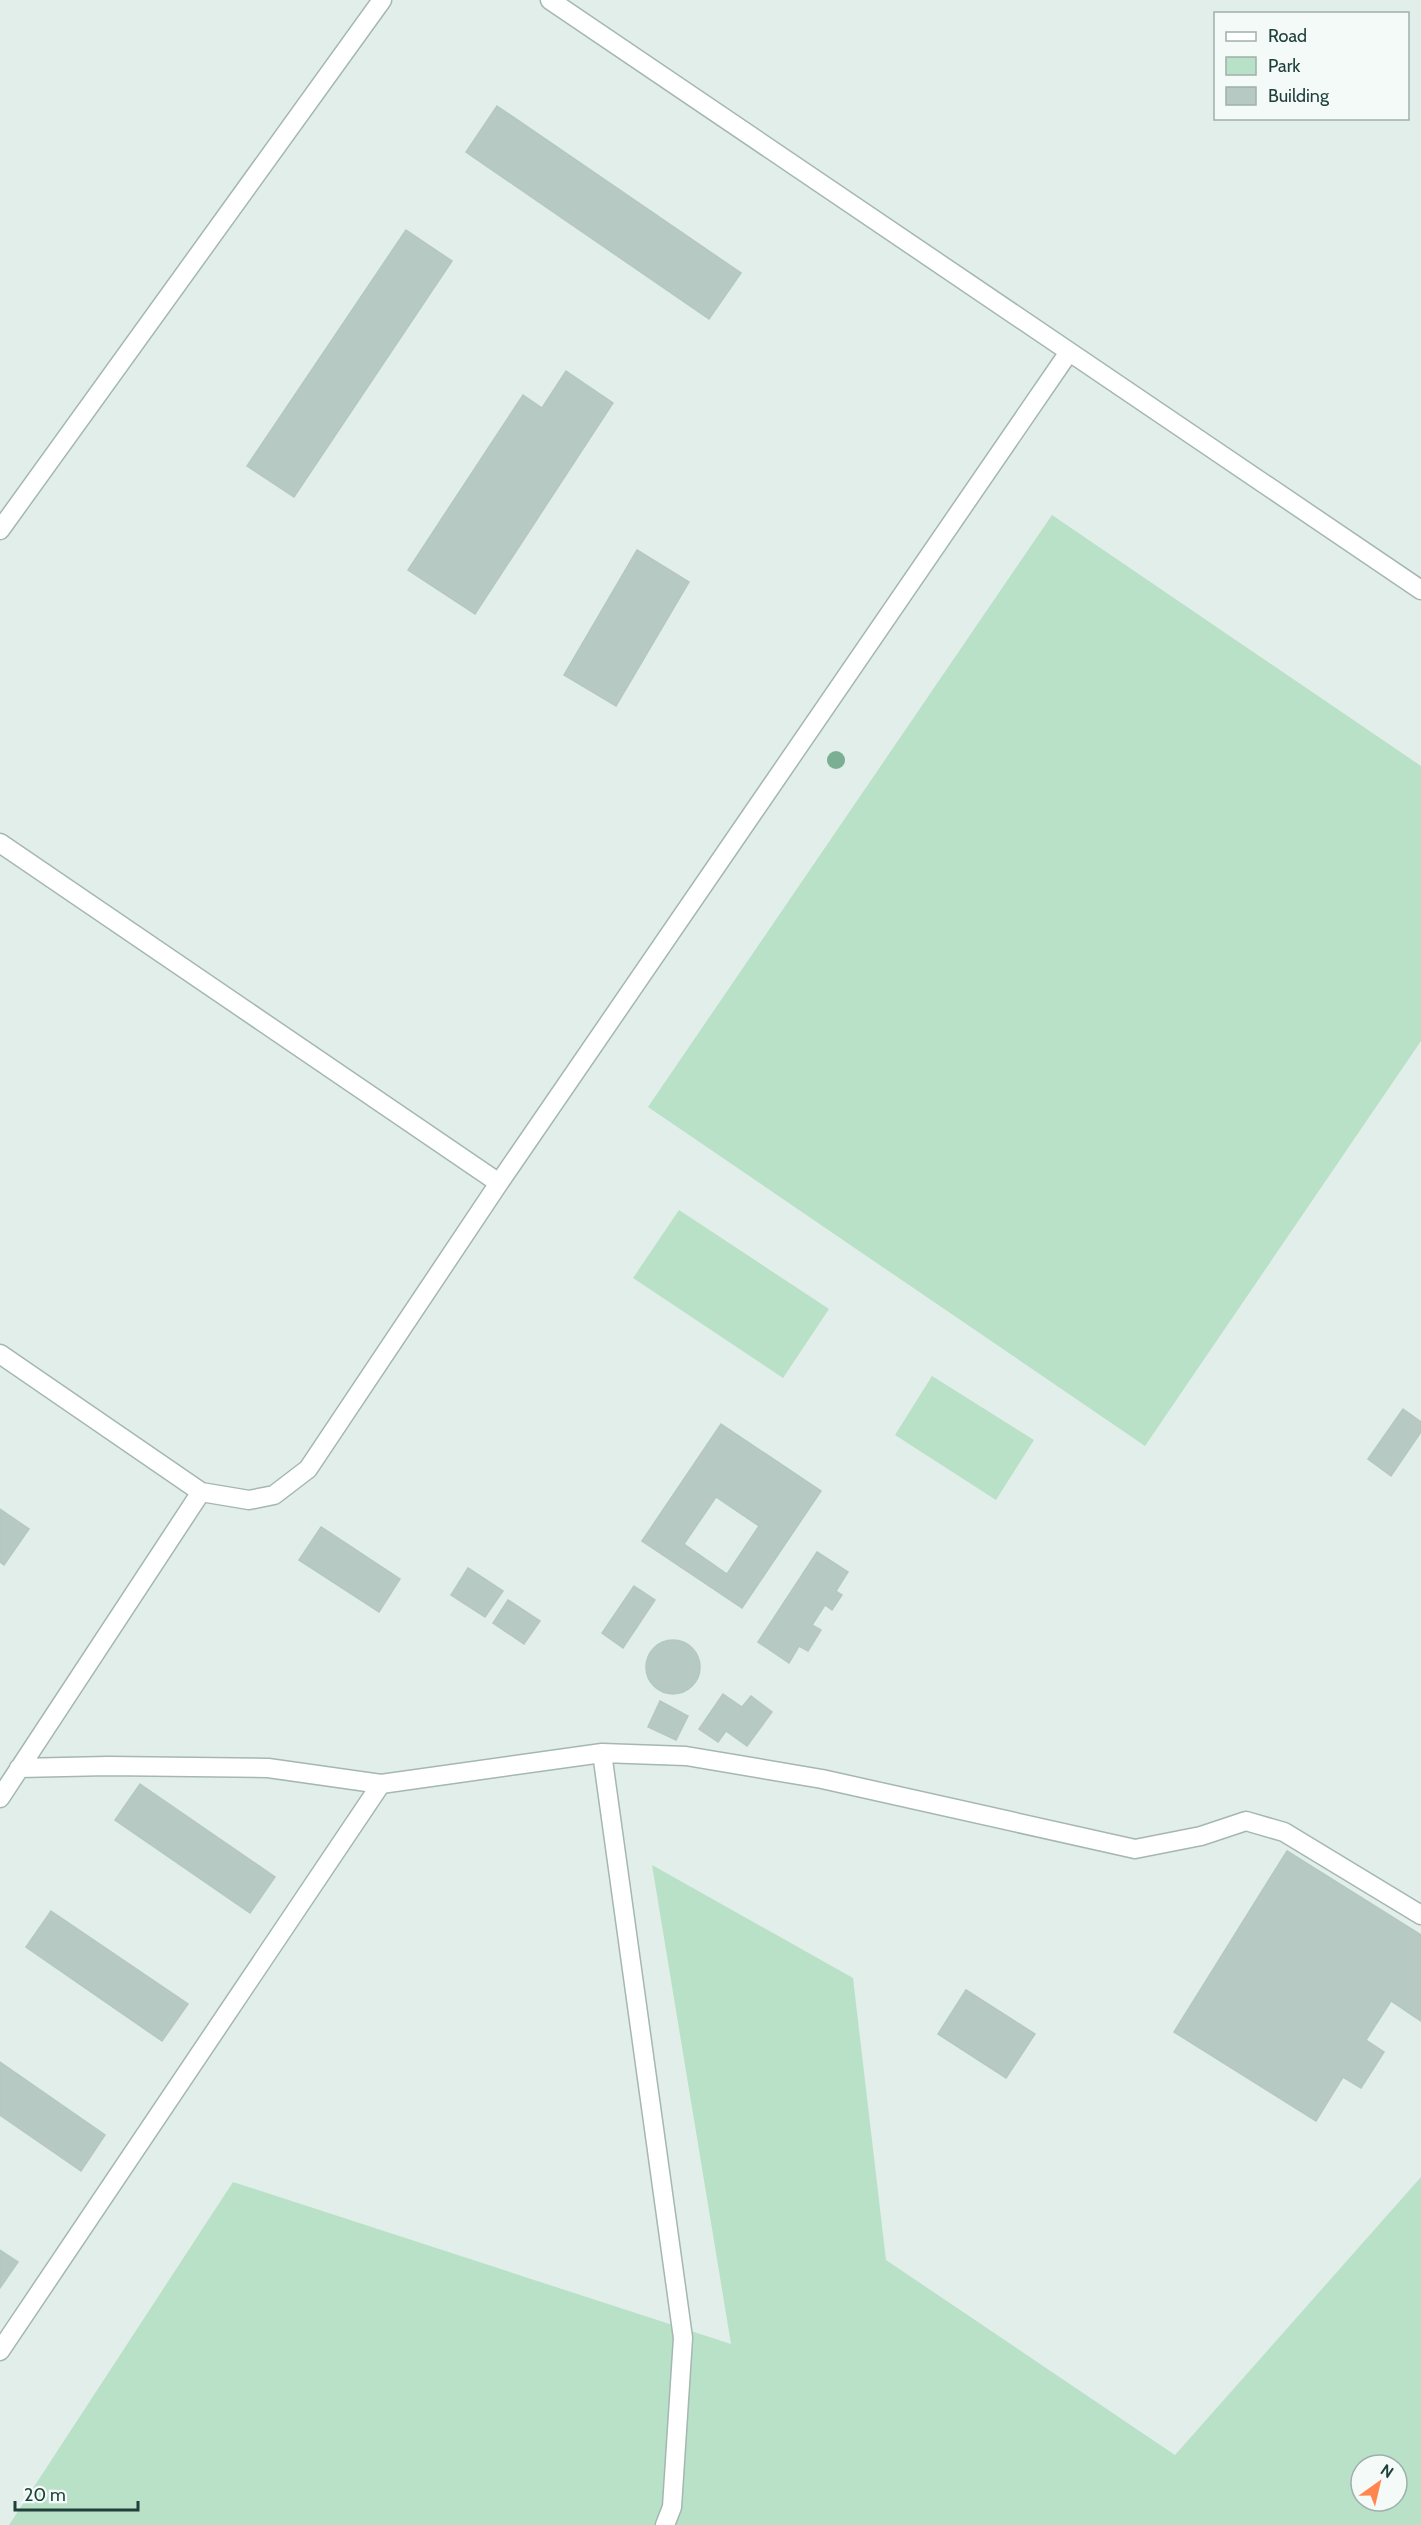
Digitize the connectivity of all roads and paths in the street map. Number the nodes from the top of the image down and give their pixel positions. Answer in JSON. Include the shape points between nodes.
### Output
{"nodes":[{"id":1,"x":382,"y":0,"type":"edge"},
{"id":2,"x":550,"y":0,"type":"edge"},
{"id":3,"x":1069,"y":352,"type":"junction"},
{"id":4,"x":0,"y":530,"type":"edge"},
{"id":5,"x":1421,"y":590,"type":"edge"},
{"id":6,"x":0,"y":843,"type":"edge"},
{"id":7,"x":499,"y":1183,"type":"junction"},
{"id":8,"x":0,"y":1354,"type":"edge"},
{"id":9,"x":201,"y":1492,"type":"junction"},
{"id":10,"x":602,"y":1753,"type":"junction"},
{"id":11,"x":20,"y":1768,"type":"junction"},
{"id":12,"x":381,"y":1784,"type":"junction"},
{"id":13,"x":0,"y":1798,"type":"edge"},
{"id":14,"x":1421,"y":1915,"type":"edge"},
{"id":15,"x":0,"y":2351,"type":"edge"},
{"id":16,"x":665,"y":2525,"type":"edge"}],
"edges":[{"from":1,"to":4,"type":"street"},
{"from":2,"to":3,"type":"street"},
{"from":3,"to":5,"type":"street"},
{"from":3,"to":7,"type":"street"},
{"from":6,"to":7,"type":"street"},
{"from":7,"to":9,"type":"street","via":[[309,1469],[274,1495],[249,1500]]},
{"from":8,"to":9,"type":"street"},
{"from":9,"to":11,"type":"street"},
{"from":10,"to":12,"type":"street"},
{"from":10,"to":14,"type":"street","via":[[686,1756],[822,1779],[1135,1849],[1201,1836],[1246,1821],[1284,1832]]},
{"from":10,"to":16,"type":"street","via":[[683,2338],[672,2507]]},
{"from":11,"to":12,"type":"street","via":[[268,1768]]},
{"from":11,"to":13,"type":"street"},
{"from":12,"to":15,"type":"street"}]}
